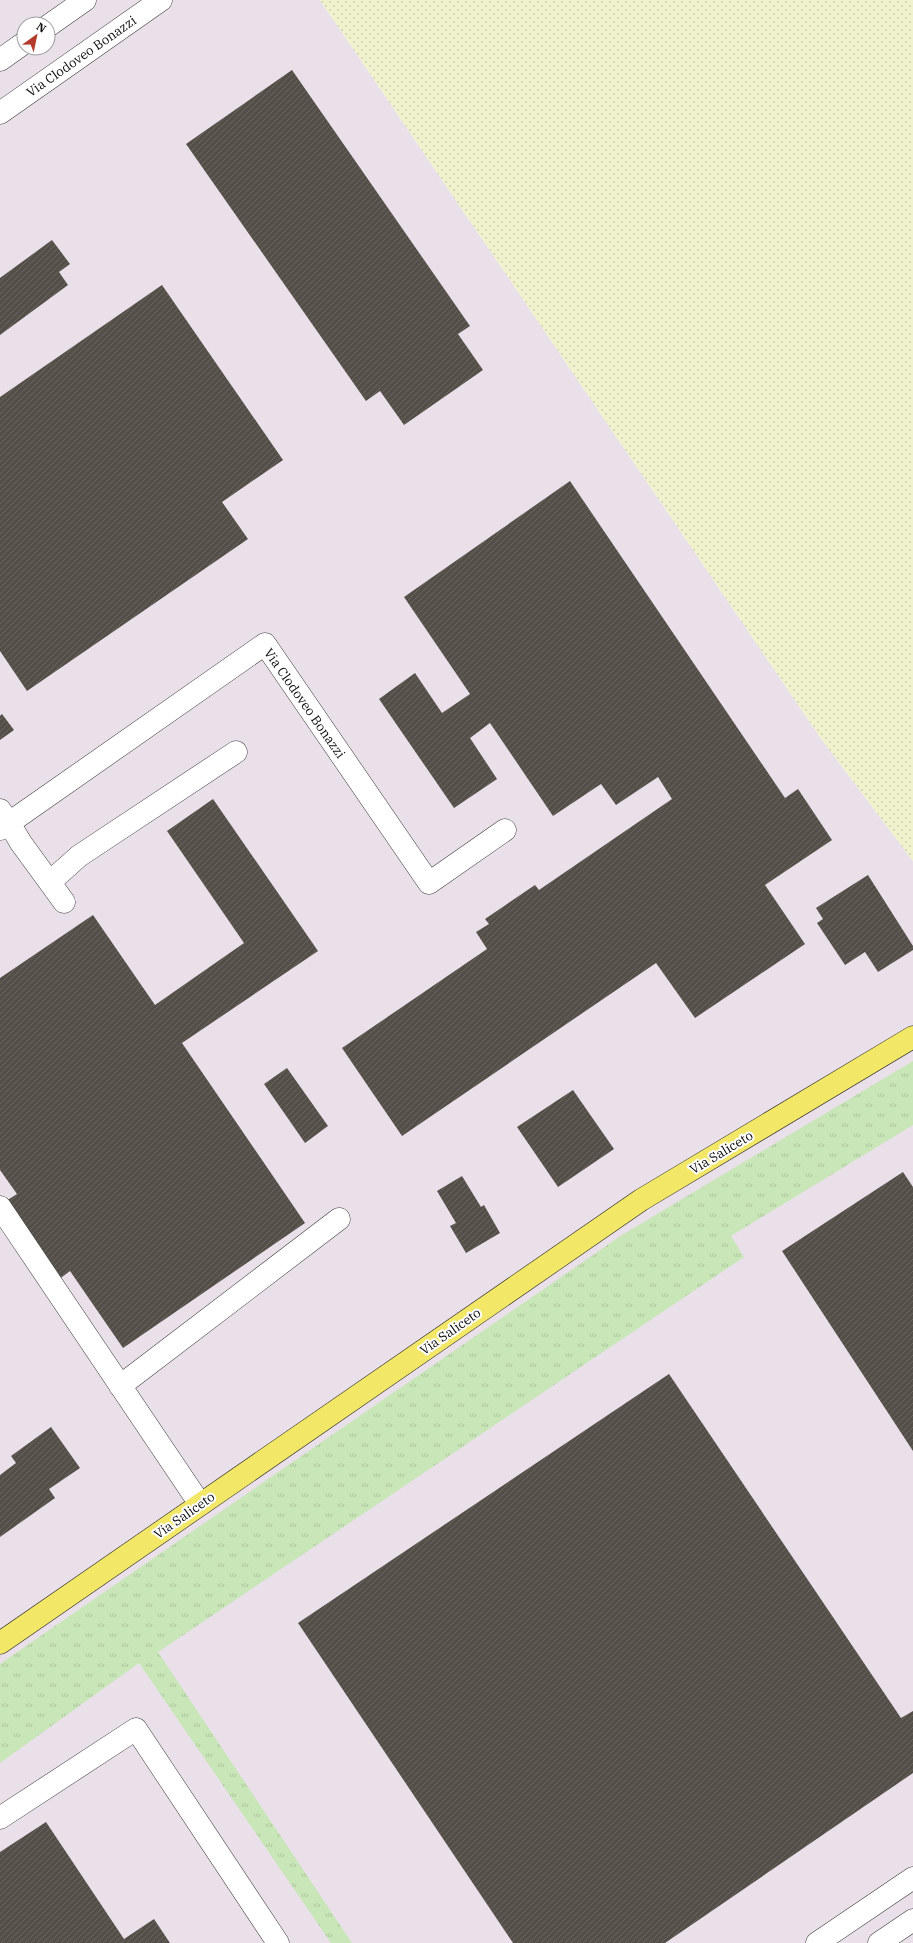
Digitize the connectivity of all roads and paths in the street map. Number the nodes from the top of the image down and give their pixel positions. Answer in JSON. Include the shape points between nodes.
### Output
{"nodes":[{"id":1,"x":85,"y":0,"type":"edge"},
{"id":2,"x":162,"y":0,"type":"edge"},
{"id":3,"x":56,"y":20,"type":"edge"},
{"id":4,"x":16,"y":49,"type":"edge"},
{"id":5,"x":0,"y":60,"type":"edge"},
{"id":6,"x":0,"y":113,"type":"edge"},
{"id":7,"x":236,"y":752,"type":"dead end"},
{"id":8,"x":3,"y":821,"type":"edge"},
{"id":9,"x":505,"y":830,"type":"dead end"},
{"id":10,"x":50,"y":882,"type":"junction"},
{"id":11,"x":64,"y":902,"type":"dead end"},
{"id":12,"x":913,"y":1037,"type":"edge"},
{"id":13,"x":0,"y":1207,"type":"edge"},
{"id":14,"x":339,"y":1219,"type":"dead end"},
{"id":15,"x":120,"y":1386,"type":"junction"},
{"id":16,"x":200,"y":1504,"type":"junction"},
{"id":17,"x":0,"y":1643,"type":"edge"},
{"id":18,"x":0,"y":1818,"type":"edge"},
{"id":19,"x":913,"y":1878,"type":"edge"},
{"id":20,"x":913,"y":1920,"type":"edge"},
{"id":21,"x":278,"y":1943,"type":"edge"},
{"id":22,"x":817,"y":1943,"type":"edge"},
{"id":23,"x":879,"y":1943,"type":"edge"}],
"edges":[{"from":1,"to":3,"type":"street"},
{"from":2,"to":6,"type":"street","name":"Via Clodoveo Bonazzi"},
{"from":4,"to":5,"type":"street"},
{"from":7,"to":10,"type":"street","via":[[79,856]]},
{"from":8,"to":9,"type":"street","name":"Via Clodoveo Bonazzi","via":[[264,644],[429,883]]},
{"from":8,"to":10,"type":"street"},
{"from":10,"to":11,"type":"street"},
{"from":12,"to":16,"type":"main road","name":"Via Saliceto","via":[[641,1200]]},
{"from":13,"to":15,"type":"street"},
{"from":14,"to":15,"type":"street"},
{"from":15,"to":16,"type":"street"},
{"from":16,"to":17,"type":"main road","name":"Via Saliceto"},
{"from":18,"to":21,"type":"street","via":[[136,1729]]},
{"from":19,"to":22,"type":"street"},
{"from":20,"to":23,"type":"street"}]}
